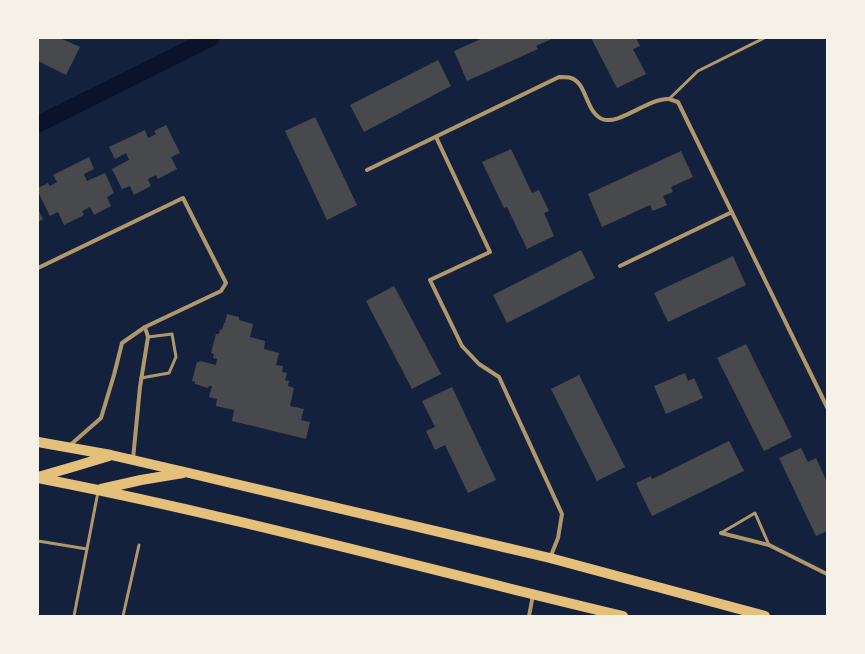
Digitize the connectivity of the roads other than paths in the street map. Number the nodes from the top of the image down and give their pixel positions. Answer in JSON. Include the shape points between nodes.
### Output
{"nodes":[{"id":1,"x":764,"y":38,"type":"edge"},
{"id":2,"x":669,"y":99,"type":"junction"},
{"id":3,"x":436,"y":136,"type":"junction"},
{"id":4,"x":367,"y":170,"type":"dead end"},
{"id":5,"x":732,"y":212,"type":"junction"},
{"id":6,"x":620,"y":266,"type":"dead end"},
{"id":7,"x":38,"y":268,"type":"edge"},
{"id":8,"x":145,"y":327,"type":"junction"},
{"id":9,"x":148,"y":337,"type":"junction"},
{"id":10,"x":141,"y":378,"type":"junction"},
{"id":11,"x":827,"y":407,"type":"edge"},
{"id":12,"x":38,"y":442,"type":"edge"},
{"id":13,"x":68,"y":447,"type":"junction"},
{"id":14,"x":111,"y":455,"type":"junction"},
{"id":15,"x":133,"y":460,"type":"junction"},
{"id":16,"x":189,"y":472,"type":"junction"},
{"id":17,"x":38,"y":477,"type":"edge"},
{"id":18,"x":98,"y":490,"type":"junction"},
{"id":19,"x":721,"y":533,"type":"joint"},
{"id":20,"x":38,"y":541,"type":"edge"},
{"id":21,"x":139,"y":545,"type":"dead end"},
{"id":22,"x":770,"y":545,"type":"junction"},
{"id":23,"x":87,"y":549,"type":"junction"},
{"id":24,"x":550,"y":558,"type":"junction"},
{"id":25,"x":827,"y":574,"type":"edge"},
{"id":26,"x":534,"y":595,"type":"junction"},
{"id":27,"x":74,"y":616,"type":"edge"},
{"id":28,"x":123,"y":616,"type":"edge"},
{"id":29,"x":529,"y":616,"type":"edge"},
{"id":30,"x":623,"y":616,"type":"edge"},
{"id":31,"x":765,"y":616,"type":"edge"}],
"edges":[{"from":1,"to":2,"type":"lane","via":[[698,71]]},
{"from":2,"to":3,"type":"street","via":[[652,102],[616,119],[603,119],[593,112],[578,82],[571,78],[559,77]]},
{"from":2,"to":5,"type":"street","via":[[678,102]]},
{"from":3,"to":4,"type":"street"},
{"from":3,"to":24,"type":"street","via":[[490,252],[430,280],[462,346],[479,364],[499,377],[562,514],[558,538]]},
{"from":5,"to":6,"type":"street"},
{"from":5,"to":11,"type":"street"},
{"from":7,"to":8,"type":"street","via":[[183,198],[226,283],[221,291]]},
{"from":8,"to":9,"type":"street"},
{"from":8,"to":13,"type":"street","via":[[122,343],[101,418]]},
{"from":9,"to":10,"type":"street"},
{"from":9,"to":10,"type":"lane","via":[[172,334],[176,357],[169,374]]},
{"from":10,"to":15,"type":"street"},
{"from":12,"to":13,"type":"main road"},
{"from":13,"to":14,"type":"main road"},
{"from":14,"to":15,"type":"main road"},
{"from":14,"to":17,"type":"main road"},
{"from":15,"to":16,"type":"main road"},
{"from":16,"to":18,"type":"main road"},
{"from":16,"to":24,"type":"main road"},
{"from":17,"to":18,"type":"main road"},
{"from":18,"to":23,"type":"lane"},
{"from":18,"to":26,"type":"main road","via":[[306,538]]},
{"from":19,"to":22,"type":"street"},
{"from":19,"to":22,"type":"lane","via":[[755,513]]},
{"from":20,"to":23,"type":"lane"},
{"from":21,"to":28,"type":"lane"},
{"from":22,"to":25,"type":"street"},
{"from":23,"to":27,"type":"lane"},
{"from":24,"to":31,"type":"main road"},
{"from":26,"to":29,"type":"street"},
{"from":26,"to":30,"type":"main road"}]}
